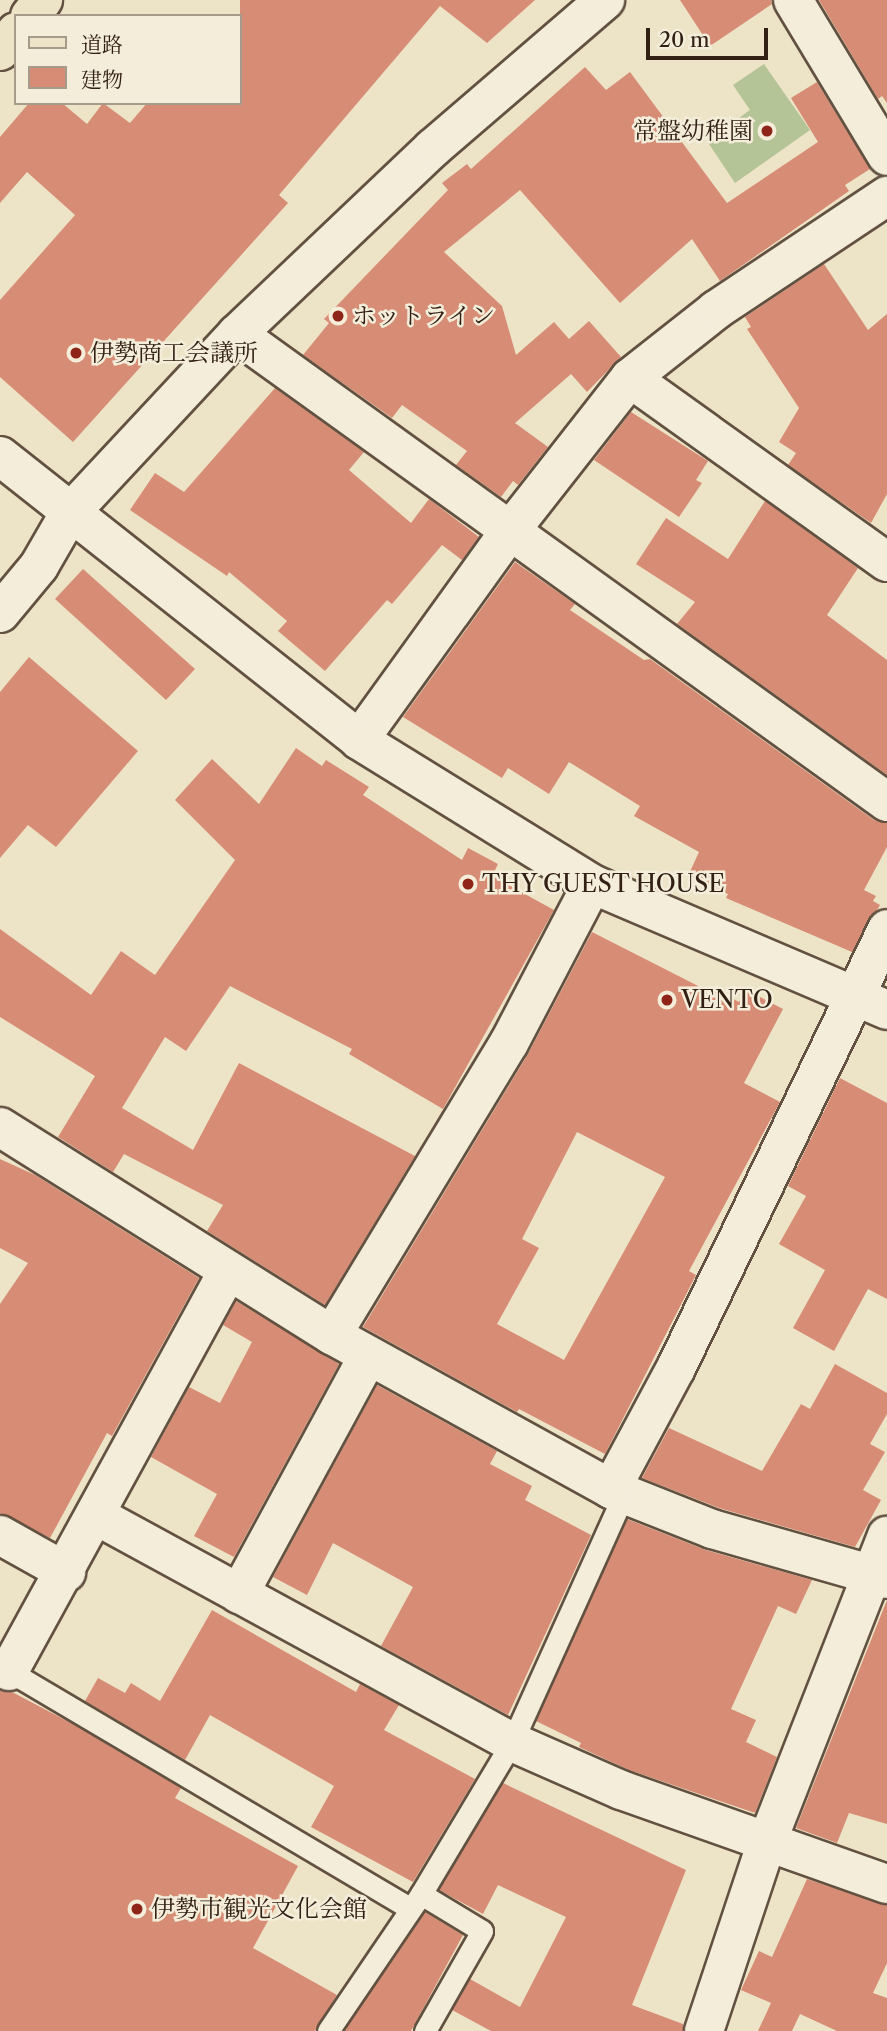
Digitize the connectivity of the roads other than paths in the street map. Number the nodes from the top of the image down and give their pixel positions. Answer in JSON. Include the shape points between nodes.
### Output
{"nodes":[{"id":1,"x":43,"y":0,"type":"edge"},
{"id":2,"x":605,"y":0,"type":"edge"},
{"id":3,"x":793,"y":0,"type":"edge"},
{"id":4,"x":32,"y":14,"type":"edge"},
{"id":5,"x":14,"y":34,"type":"edge"},
{"id":6,"x":0,"y":51,"type":"edge"},
{"id":7,"x":887,"y":156,"type":"edge"},
{"id":8,"x":887,"y":196,"type":"edge"},
{"id":9,"x":237,"y":334,"type":"junction"},
{"id":10,"x":629,"y":378,"type":"junction"},
{"id":11,"x":0,"y":456,"type":"edge"},
{"id":12,"x":69,"y":514,"type":"junction"},
{"id":13,"x":510,"y":531,"type":"junction"},
{"id":14,"x":887,"y":562,"type":"edge"},
{"id":15,"x":0,"y":613,"type":"edge"},
{"id":16,"x":359,"y":740,"type":"junction"},
{"id":17,"x":887,"y":802,"type":"edge"},
{"id":18,"x":592,"y":884,"type":"junction"},
{"id":19,"x":887,"y":929,"type":"edge"},
{"id":20,"x":870,"y":1004,"type":"edge"},
{"id":21,"x":0,"y":1127,"type":"edge"},
{"id":22,"x":227,"y":1272,"type":"junction"},
{"id":23,"x":332,"y":1335,"type":"junction"},
{"id":24,"x":368,"y":1356,"type":"junction"},
{"id":25,"x":617,"y":1492,"type":"junction"},
{"id":26,"x":97,"y":1516,"type":"junction"},
{"id":27,"x":0,"y":1535,"type":"edge"},
{"id":28,"x":887,"y":1535,"type":"edge"},
{"id":29,"x":66,"y":1572,"type":"junction"},
{"id":30,"x":878,"y":1578,"type":"edge"},
{"id":31,"x":239,"y":1594,"type":"junction"},
{"id":32,"x":4,"y":1668,"type":"edge"},
{"id":33,"x":512,"y":1742,"type":"junction"},
{"id":34,"x":767,"y":1842,"type":"junction"},
{"id":35,"x":887,"y":1884,"type":"edge"},
{"id":36,"x":415,"y":1901,"type":"junction"},
{"id":37,"x":328,"y":2031,"type":"edge"},
{"id":38,"x":425,"y":2031,"type":"edge"},
{"id":39,"x":704,"y":2031,"type":"edge"}],
"edges":[{"from":1,"to":4,"type":"main road"},
{"from":2,"to":9,"type":"street","via":[[433,148]]},
{"from":3,"to":7,"type":"street"},
{"from":5,"to":6,"type":"main road"},
{"from":8,"to":10,"type":"street","via":[[716,310]]},
{"from":9,"to":12,"type":"street"},
{"from":9,"to":13,"type":"street"},
{"from":10,"to":13,"type":"street"},
{"from":10,"to":14,"type":"street"},
{"from":11,"to":12,"type":"street"},
{"from":12,"to":15,"type":"street","via":[[39,566]]},
{"from":12,"to":16,"type":"street"},
{"from":13,"to":16,"type":"street"},
{"from":13,"to":17,"type":"street"},
{"from":16,"to":18,"type":"street"},
{"from":18,"to":20,"type":"street"},
{"from":18,"to":23,"type":"street","via":[[509,1043]]},
{"from":19,"to":20,"type":"street"},
{"from":20,"to":25,"type":"street","via":[[676,1368]]},
{"from":21,"to":22,"type":"street"},
{"from":22,"to":23,"type":"street"},
{"from":22,"to":26,"type":"street"},
{"from":23,"to":24,"type":"street"},
{"from":24,"to":25,"type":"street"},
{"from":24,"to":31,"type":"street"},
{"from":25,"to":30,"type":"street","via":[[712,1529]]},
{"from":25,"to":33,"type":"lane"},
{"from":26,"to":29,"type":"street"},
{"from":26,"to":31,"type":"street"},
{"from":27,"to":29,"type":"street"},
{"from":28,"to":30,"type":"street"},
{"from":29,"to":32,"type":"street"},
{"from":30,"to":34,"type":"street"},
{"from":31,"to":33,"type":"street"},
{"from":32,"to":36,"type":"lane"},
{"from":33,"to":34,"type":"street","via":[[621,1790]]},
{"from":33,"to":36,"type":"lane"},
{"from":34,"to":35,"type":"street"},
{"from":34,"to":39,"type":"street"},
{"from":36,"to":37,"type":"lane"},
{"from":36,"to":38,"type":"lane","via":[[482,1931]]}]}
